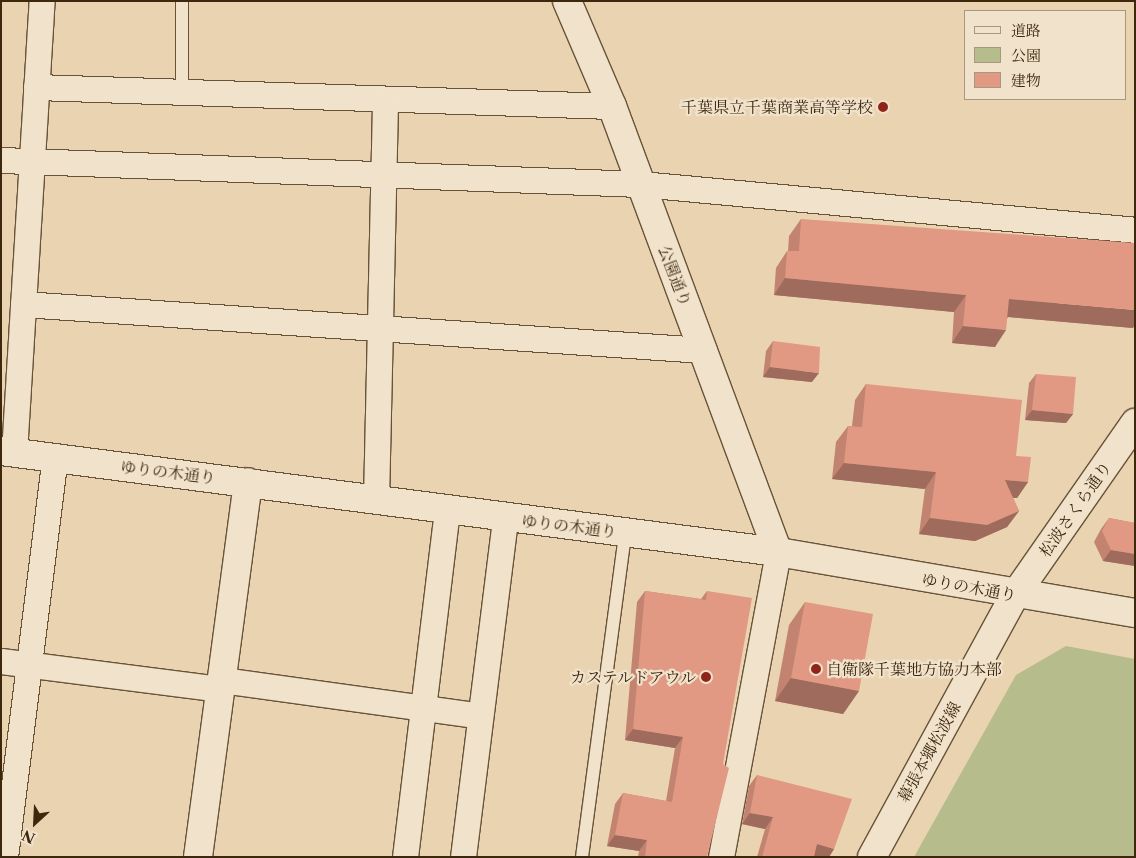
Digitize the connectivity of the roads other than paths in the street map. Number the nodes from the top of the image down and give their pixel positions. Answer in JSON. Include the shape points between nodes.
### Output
{"nodes":[{"id":1,"x":42,"y":1,"type":"edge"},
{"id":2,"x":182,"y":1,"type":"edge"},
{"id":3,"x":567,"y":1,"type":"edge"},
{"id":4,"x":36,"y":88,"type":"junction"},
{"id":5,"x":182,"y":92,"type":"junction"},
{"id":6,"x":385,"y":100,"type":"junction"},
{"id":7,"x":612,"y":106,"type":"junction"},
{"id":8,"x":1,"y":160,"type":"edge"},
{"id":9,"x":32,"y":163,"type":"junction"},
{"id":10,"x":383,"y":176,"type":"junction"},
{"id":11,"x":641,"y":184,"type":"junction"},
{"id":12,"x":1135,"y":230,"type":"edge"},
{"id":13,"x":23,"y":304,"type":"junction"},
{"id":14,"x":380,"y":327,"type":"junction"},
{"id":15,"x":703,"y":350,"type":"junction"},
{"id":16,"x":1135,"y":423,"type":"edge"},
{"id":17,"x":7,"y":452,"type":"edge"},
{"id":18,"x":55,"y":458,"type":"junction"},
{"id":19,"x":248,"y":482,"type":"junction"},
{"id":20,"x":376,"y":500,"type":"junction"},
{"id":21,"x":447,"y":511,"type":"junction"},
{"id":22,"x":505,"y":518,"type":"junction"},
{"id":23,"x":625,"y":533,"type":"junction"},
{"id":24,"x":778,"y":552,"type":"junction"},
{"id":25,"x":1015,"y":595,"type":"junction"},
{"id":26,"x":1135,"y":613,"type":"edge"},
{"id":27,"x":1,"y":660,"type":"edge"},
{"id":28,"x":29,"y":664,"type":"junction"},
{"id":29,"x":221,"y":685,"type":"junction"},
{"id":30,"x":423,"y":707,"type":"junction"},
{"id":31,"x":480,"y":716,"type":"junction"},
{"id":32,"x":5,"y":857,"type":"edge"},
{"id":33,"x":198,"y":857,"type":"edge"},
{"id":34,"x":405,"y":857,"type":"edge"},
{"id":35,"x":463,"y":857,"type":"edge"},
{"id":36,"x":582,"y":857,"type":"edge"},
{"id":37,"x":721,"y":857,"type":"edge"},
{"id":38,"x":872,"y":857,"type":"edge"}],
"edges":[{"from":1,"to":4,"type":"street"},
{"from":2,"to":5,"type":"lane"},
{"from":3,"to":7,"type":"street","name":"公園通り"},
{"from":4,"to":5,"type":"street"},
{"from":4,"to":9,"type":"street"},
{"from":5,"to":6,"type":"street"},
{"from":6,"to":7,"type":"street"},
{"from":6,"to":10,"type":"street"},
{"from":7,"to":11,"type":"street","name":"公園通り"},
{"from":8,"to":9,"type":"street"},
{"from":9,"to":10,"type":"street"},
{"from":9,"to":13,"type":"street"},
{"from":10,"to":11,"type":"street"},
{"from":10,"to":14,"type":"street"},
{"from":11,"to":12,"type":"street"},
{"from":11,"to":15,"type":"street","name":"公園通り"},
{"from":13,"to":14,"type":"street"},
{"from":13,"to":17,"type":"street"},
{"from":14,"to":15,"type":"street"},
{"from":14,"to":20,"type":"street"},
{"from":15,"to":24,"type":"street","name":"公園通り"},
{"from":16,"to":25,"type":"street","name":"松波さくら通り"},
{"from":17,"to":18,"type":"street","name":"ゆりの木通り"},
{"from":18,"to":19,"type":"street","name":"ゆりの木通り"},
{"from":18,"to":28,"type":"street"},
{"from":19,"to":20,"type":"street","name":"ゆりの木通り"},
{"from":19,"to":29,"type":"street"},
{"from":20,"to":21,"type":"street","name":"ゆりの木通り"},
{"from":21,"to":22,"type":"street","name":"ゆりの木通り"},
{"from":21,"to":30,"type":"street"},
{"from":22,"to":23,"type":"street","name":"ゆりの木通り"},
{"from":22,"to":31,"type":"street"},
{"from":23,"to":24,"type":"street","name":"ゆりの木通り"},
{"from":23,"to":36,"type":"lane"},
{"from":24,"to":25,"type":"street","name":"ゆりの木通り"},
{"from":24,"to":37,"type":"street"},
{"from":25,"to":26,"type":"street","name":"ゆりの木通り"},
{"from":25,"to":38,"type":"street","name":"幕張本郷松波線"},
{"from":27,"to":28,"type":"street"},
{"from":28,"to":29,"type":"street"},
{"from":28,"to":32,"type":"street"},
{"from":29,"to":30,"type":"street"},
{"from":29,"to":33,"type":"street"},
{"from":30,"to":31,"type":"street"},
{"from":30,"to":34,"type":"street"},
{"from":31,"to":35,"type":"street"}]}
